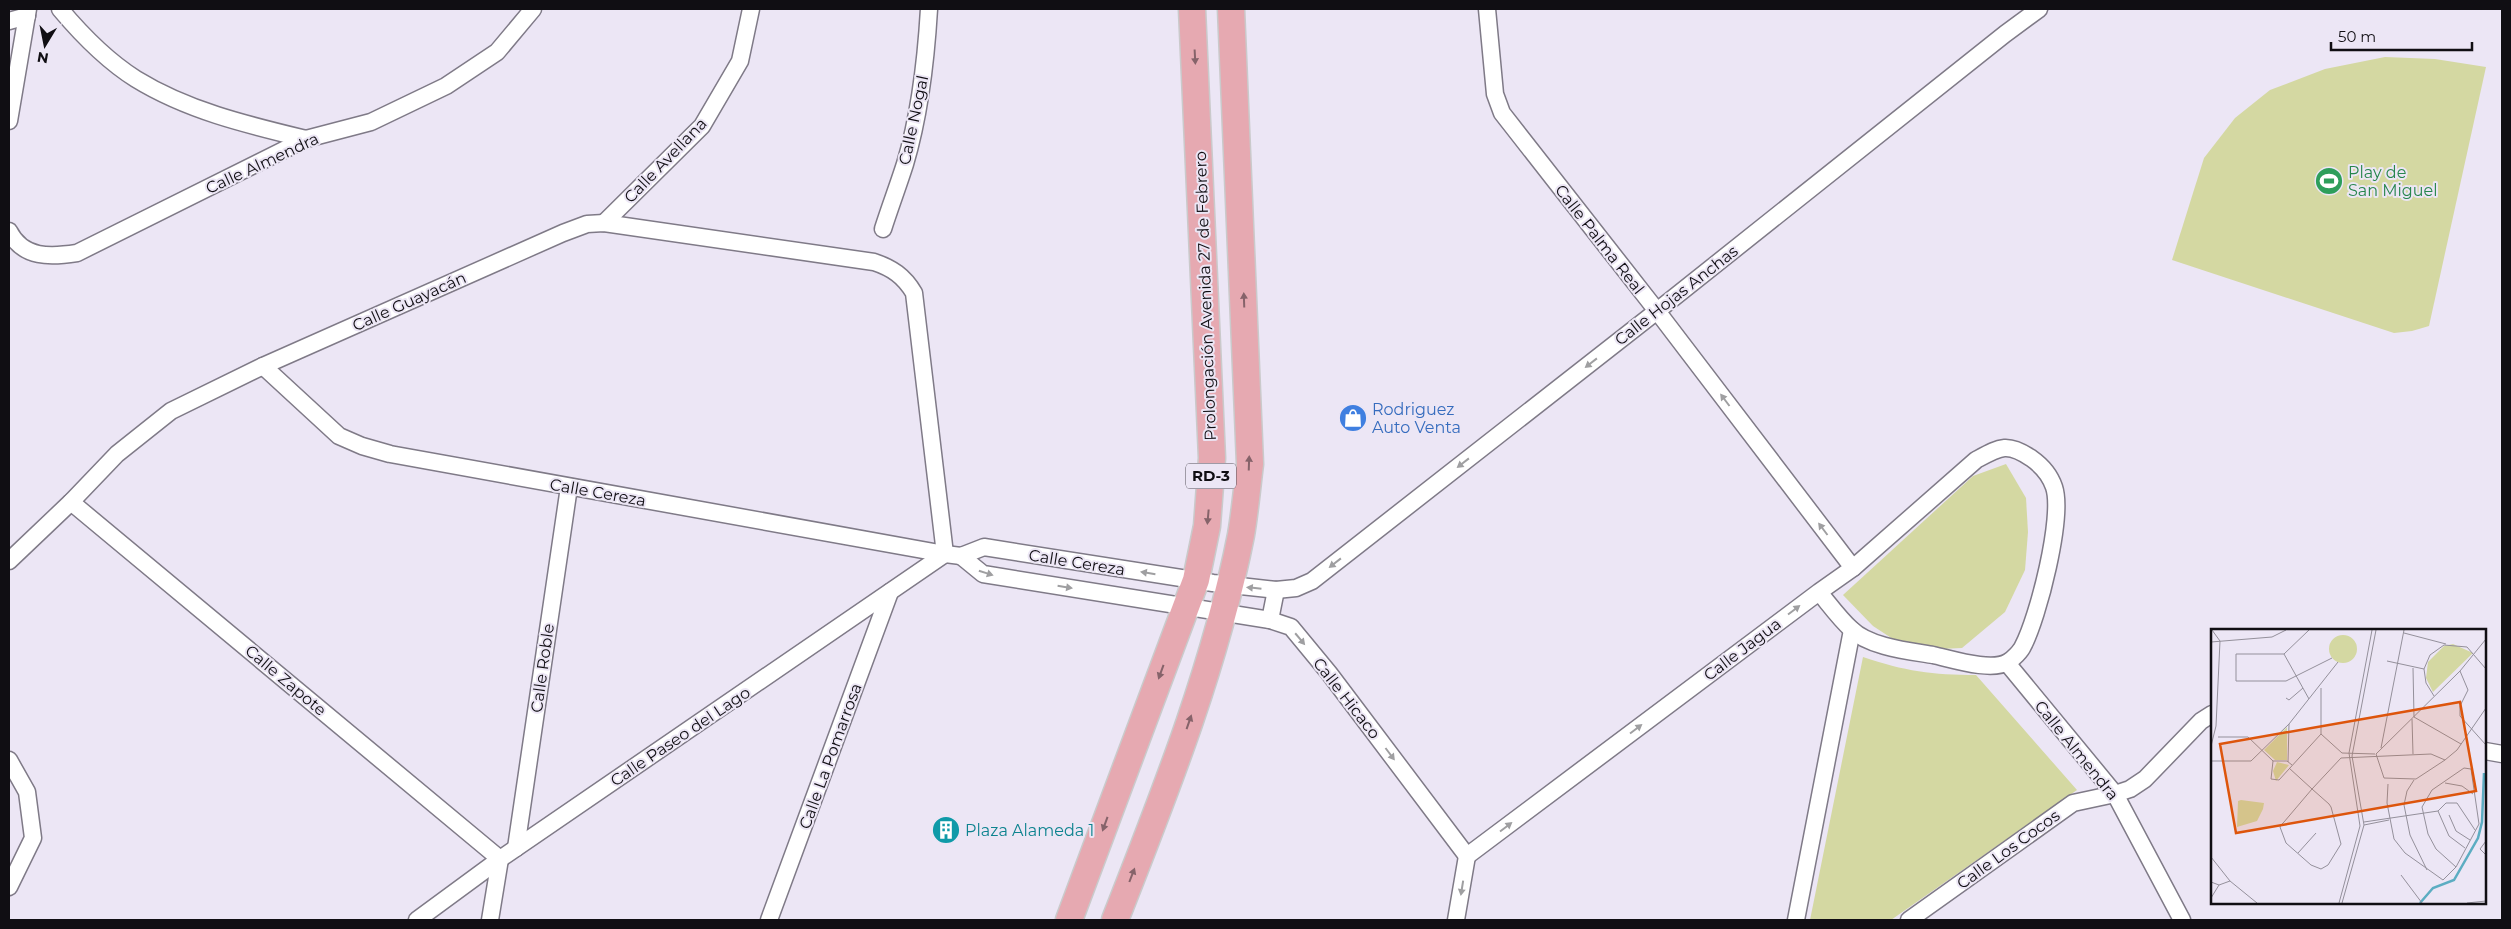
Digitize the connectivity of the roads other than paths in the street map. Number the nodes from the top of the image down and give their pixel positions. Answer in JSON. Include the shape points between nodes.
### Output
{"nodes":[{"id":1,"x":60,"y":9,"type":"edge"},
{"id":2,"x":533,"y":9,"type":"edge"},
{"id":3,"x":751,"y":9,"type":"edge"},
{"id":4,"x":929,"y":9,"type":"edge"},
{"id":5,"x":1192,"y":9,"type":"edge"},
{"id":6,"x":1231,"y":9,"type":"edge"},
{"id":7,"x":1487,"y":9,"type":"edge"},
{"id":8,"x":2039,"y":9,"type":"edge"},
{"id":9,"x":28,"y":12,"type":"edge"},
{"id":10,"x":9,"y":21,"type":"edge"},
{"id":11,"x":9,"y":121,"type":"edge"},
{"id":12,"x":306,"y":139,"type":"junction"},
{"id":13,"x":604,"y":224,"type":"junction"},
{"id":14,"x":883,"y":229,"type":"dead end"},
{"id":15,"x":9,"y":231,"type":"edge"},
{"id":16,"x":1657,"y":311,"type":"junction"},
{"id":17,"x":263,"y":366,"type":"junction"},
{"id":18,"x":568,"y":487,"type":"junction"},
{"id":19,"x":71,"y":502,"type":"junction"},
{"id":20,"x":953,"y":555,"type":"junction"},
{"id":21,"x":9,"y":561,"type":"edge"},
{"id":22,"x":1853,"y":568,"type":"junction"},
{"id":23,"x":1196,"y":580,"type":"junction"},
{"id":24,"x":1230,"y":585,"type":"junction"},
{"id":25,"x":1276,"y":590,"type":"junction"},
{"id":26,"x":890,"y":592,"type":"junction"},
{"id":27,"x":1819,"y":592,"type":"junction"},
{"id":28,"x":1185,"y":607,"type":"junction"},
{"id":29,"x":1223,"y":614,"type":"junction"},
{"id":30,"x":1270,"y":620,"type":"junction"},
{"id":31,"x":1852,"y":630,"type":"junction"},
{"id":32,"x":2007,"y":663,"type":"junction"},
{"id":33,"x":2211,"y":715,"type":"edge"},
{"id":34,"x":2486,"y":751,"type":"edge"},
{"id":35,"x":2502,"y":754,"type":"edge"},
{"id":36,"x":9,"y":760,"type":"edge"},
{"id":37,"x":2114,"y":794,"type":"junction"},
{"id":38,"x":516,"y":848,"type":"junction"},
{"id":39,"x":1467,"y":856,"type":"junction"},
{"id":40,"x":500,"y":859,"type":"junction"},
{"id":41,"x":9,"y":887,"type":"edge"},
{"id":42,"x":417,"y":920,"type":"edge"},
{"id":43,"x":490,"y":920,"type":"edge"},
{"id":44,"x":769,"y":920,"type":"edge"},
{"id":45,"x":1070,"y":920,"type":"edge"},
{"id":46,"x":1115,"y":920,"type":"edge"},
{"id":47,"x":1456,"y":920,"type":"edge"},
{"id":48,"x":1796,"y":920,"type":"edge"},
{"id":49,"x":1908,"y":920,"type":"edge"},
{"id":50,"x":2182,"y":920,"type":"edge"}],
"edges":[{"from":1,"to":12,"type":"street","via":[[135,78],[167,95],[216,115]]},
{"from":2,"to":12,"type":"street","name":"Calle Almendra","via":[[497,52],[446,86],[371,122]]},
{"from":3,"to":13,"type":"street","name":"Calle Avellana","via":[[740,61],[702,126]]},
{"from":4,"to":14,"type":"street","name":"Calle Nogal","via":[[918,110],[906,163]]},
{"from":5,"to":23,"type":"main road","name":"Prolongación Avenida 27 de Febrero","number":"RD-3","one_way":true,"via":[[1212,458],[1207,526]]},
{"from":24,"to":6,"type":"main road","number":"RD-3","one_way":true,"via":[[1250,464]]},
{"from":7,"to":16,"type":"street","name":"Calle Palma Real","via":[[1495,94],[1502,113]]},
{"from":8,"to":16,"type":"street","name":"Calle Hojas Anchas"},
{"from":9,"to":10,"type":"street"},
{"from":9,"to":11,"type":"street"},
{"from":12,"to":15,"type":"street","name":"Calle Almendra","via":[[77,253],[49,257],[26,250]]},
{"from":13,"to":17,"type":"street","name":"Calle Guayacán","via":[[587,224],[563,233]]},
{"from":13,"to":20,"type":"street","name":"Calle Guayacán","via":[[874,262],[898,272],[914,293]]},
{"from":22,"to":16,"type":"street","name":"Calle Palma Real","one_way":true},
{"from":16,"to":25,"type":"street","name":"Calle Hojas Anchas","one_way":true,"via":[[1312,581],[1296,588]]},
{"from":17,"to":18,"type":"street","name":"Calle Cereza","via":[[339,436],[362,446]]},
{"from":17,"to":19,"type":"street","name":"Calle Guayacán","via":[[171,411],[116,454]]},
{"from":18,"to":20,"type":"street","name":"Calle Cereza"},
{"from":18,"to":38,"type":"street","name":"Calle Roble"},
{"from":19,"to":21,"type":"street","name":"Calle Guayacán"},
{"from":19,"to":40,"type":"street","name":"Calle Zapote"},
{"from":23,"to":20,"type":"street","name":"Calle Cereza","one_way":true,"via":[[984,547]]},
{"from":20,"to":26,"type":"street","name":"Calle Paseo del Lago"},
{"from":20,"to":28,"type":"street","name":"Calle Cereza","one_way":true,"via":[[983,574]]},
{"from":22,"to":27,"type":"street","name":"Calle Jagua"},
{"from":22,"to":32,"type":"street","name":"Calle Jagua","via":[[1976,460],[1996,449],[2016,448],[2037,462],[2047,474],[2054,488],[2057,508],[2045,577],[2032,626],[2022,648]]},
{"from":23,"to":24,"type":"street","name":"Calle Cereza"},
{"from":23,"to":28,"type":"main road","name":"Prolongación Avenida 27 de Febrero","number":"RD-3"},
{"from":25,"to":24,"type":"street","name":"Calle Cereza","one_way":true},
{"from":24,"to":29,"type":"main road","number":"RD-3"},
{"from":25,"to":30,"type":"street"},
{"from":26,"to":38,"type":"street","name":"Calle Paseo del Lago"},
{"from":26,"to":44,"type":"street","name":"Calle La Pomarrosa"},
{"from":27,"to":31,"type":"street"},
{"from":39,"to":27,"type":"street","name":"Calle Jagua","one_way":true},
{"from":28,"to":29,"type":"street","name":"Calle Hicaco"},
{"from":28,"to":45,"type":"main road","name":"Prolongación Avenida 27 de Febrero","number":"RD-3","one_way":true},
{"from":29,"to":30,"type":"street","name":"Calle Hicaco"},
{"from":46,"to":29,"type":"main road","number":"RD-3","one_way":true,"via":[[1189,722]]},
{"from":30,"to":39,"type":"street","name":"Calle Hicaco","one_way":true,"via":[[1290,627],[1297,635]]},
{"from":31,"to":32,"type":"street","via":[[1864,638],[1897,649],[1991,666]]},
{"from":31,"to":48,"type":"street"},
{"from":32,"to":37,"type":"street","name":"Calle Almendra"},
{"from":33,"to":37,"type":"street","name":"Calle Los Cocos","via":[[2145,779]]},
{"from":34,"to":35,"type":"street"},
{"from":36,"to":41,"type":"street","via":[[27,792],[33,838]]},
{"from":37,"to":49,"type":"street","name":"Calle Los Cocos","via":[[2073,803]]},
{"from":37,"to":50,"type":"street","name":"Calle Almendra"},
{"from":38,"to":40,"type":"street","name":"Calle Paseo del Lago"},
{"from":39,"to":47,"type":"street","one_way":true},
{"from":40,"to":42,"type":"street","name":"Calle Paseo del Lago"},
{"from":40,"to":43,"type":"street"}]}
